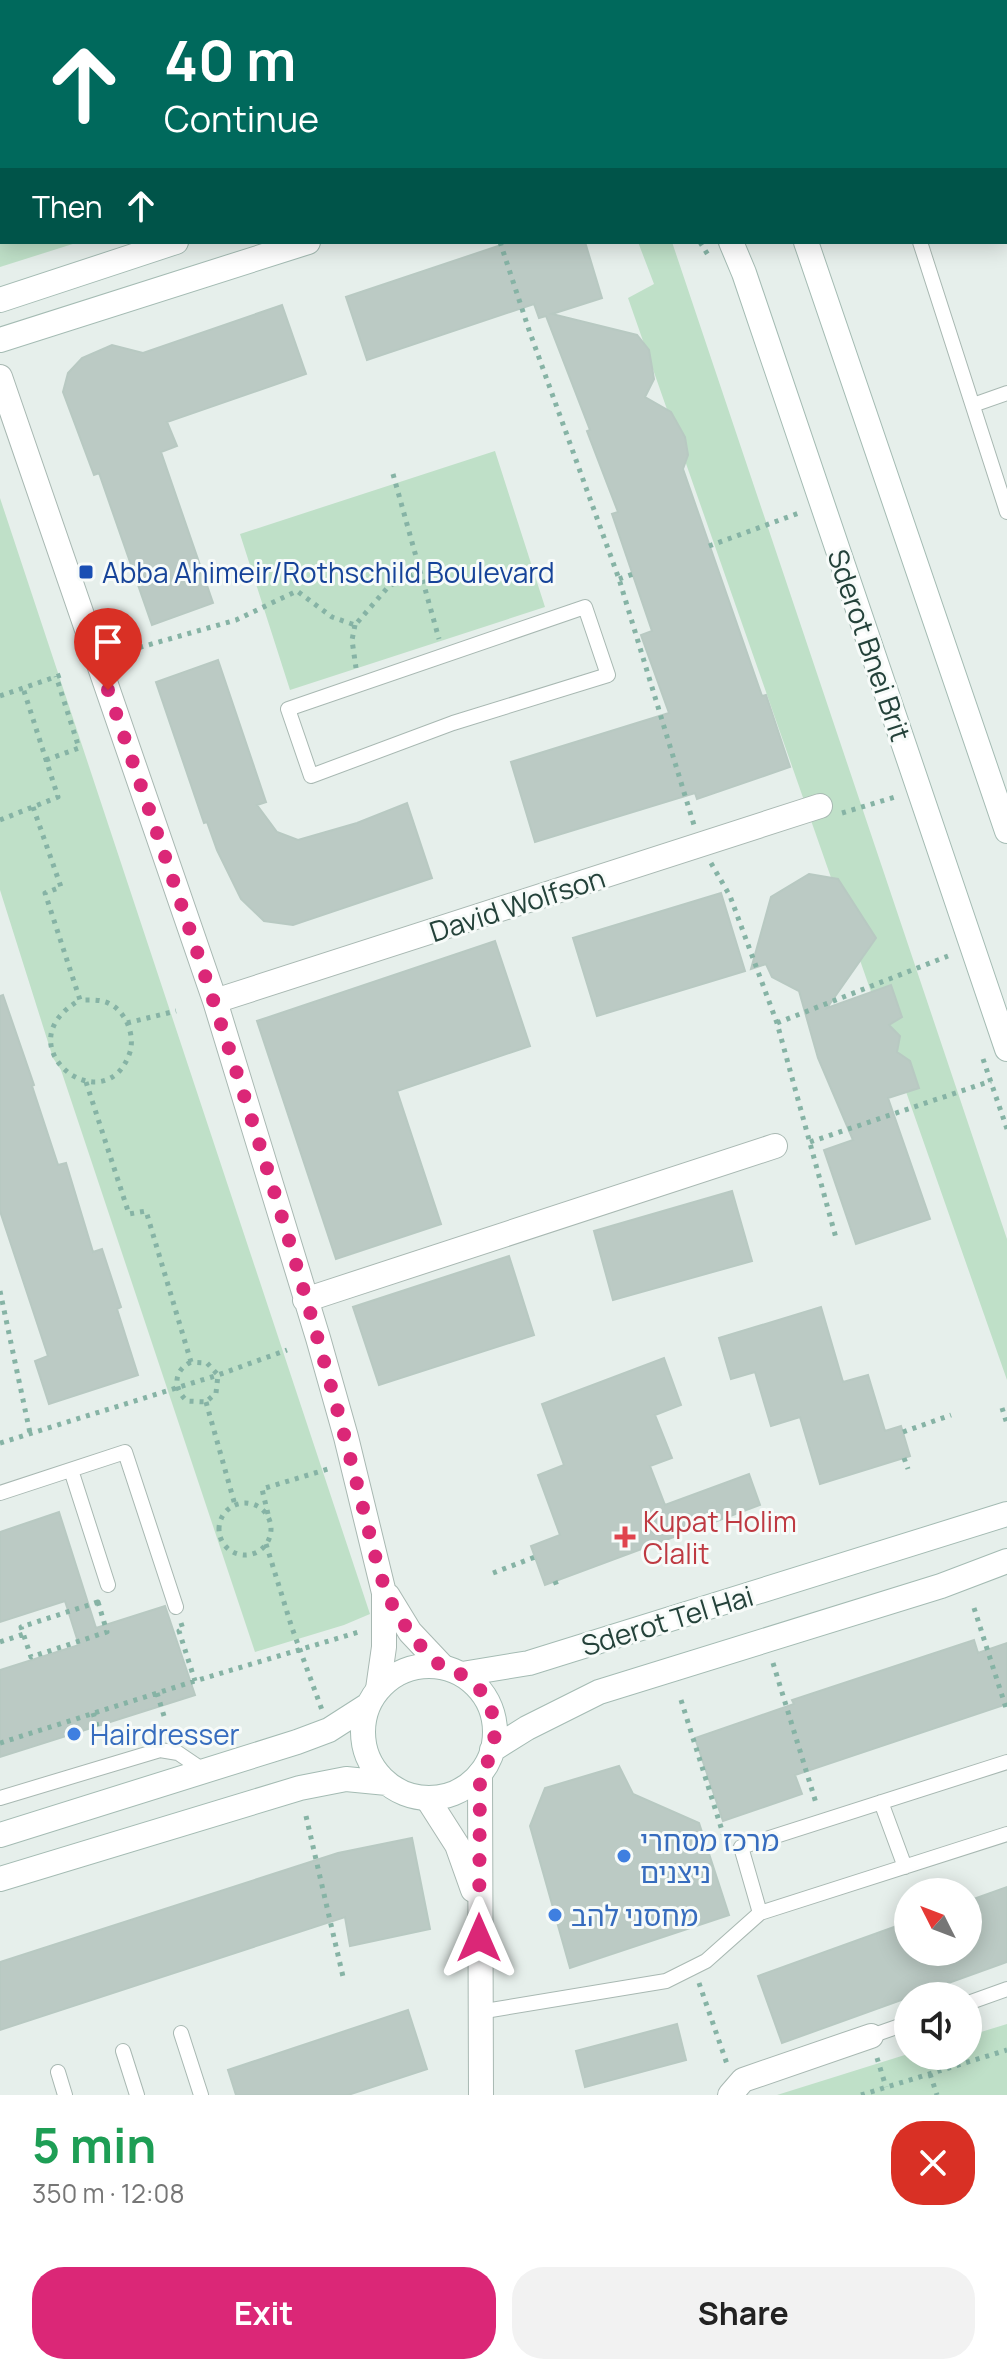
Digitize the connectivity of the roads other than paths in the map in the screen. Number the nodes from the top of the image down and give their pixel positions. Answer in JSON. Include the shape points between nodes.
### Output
{"nodes":[{"id":1,"x":170,"y":244,"type":"edge"},
{"id":2,"x":302,"y":244,"type":"edge"},
{"id":3,"x":732,"y":244,"type":"edge"},
{"id":4,"x":807,"y":244,"type":"edge"},
{"id":5,"x":921,"y":244,"type":"edge"},
{"id":6,"x":0,"y":300,"type":"edge"},
{"id":7,"x":0,"y":340,"type":"edge"},
{"id":8,"x":0,"y":377,"type":"edge"},
{"id":9,"x":1007,"y":393,"type":"edge"},
{"id":10,"x":973,"y":405,"type":"junction"},
{"id":11,"x":1007,"y":512,"type":"edge"},
{"id":12,"x":444,"y":655,"type":"joint"},
{"id":13,"x":820,"y":806,"type":"road end"},
{"id":14,"x":1007,"y":831,"type":"edge"},
{"id":15,"x":215,"y":1001,"type":"junction"},
{"id":16,"x":1007,"y":1049,"type":"edge"},
{"id":17,"x":775,"y":1146,"type":"dead end"},
{"id":18,"x":305,"y":1300,"type":"junction"},
{"id":19,"x":71,"y":1470,"type":"junction"},
{"id":20,"x":0,"y":1493,"type":"edge"},
{"id":21,"x":1007,"y":1514,"type":"edge"},
{"id":22,"x":1007,"y":1561,"type":"edge"},
{"id":23,"x":382,"y":1583,"type":"junction"},
{"id":24,"x":108,"y":1585,"type":"dead end"},
{"id":25,"x":176,"y":1607,"type":"dead end"},
{"id":26,"x":452,"y":1671,"type":"junction"},
{"id":27,"x":373,"y":1697,"type":"junction"},
{"id":28,"x":492,"y":1750,"type":"junction"},
{"id":29,"x":1007,"y":1762,"type":"edge"},
{"id":30,"x":206,"y":1772,"type":"junction"},
{"id":31,"x":480,"y":1774,"type":"junction"},
{"id":32,"x":387,"y":1783,"type":"junction"},
{"id":33,"x":0,"y":1798,"type":"edge"},
{"id":34,"x":427,"y":1798,"type":"junction"},
{"id":35,"x":881,"y":1802,"type":"junction"},
{"id":36,"x":1007,"y":1834,"type":"edge"},
{"id":37,"x":0,"y":1835,"type":"edge"},
{"id":38,"x":905,"y":1867,"type":"junction"},
{"id":39,"x":0,"y":1879,"type":"edge"},
{"id":40,"x":760,"y":1913,"type":"junction"},
{"id":41,"x":479,"y":1916,"type":"junction"},
{"id":42,"x":1007,"y":1989,"type":"edge"},
{"id":43,"x":982,"y":1998,"type":"edge"},
{"id":44,"x":479,"y":2012,"type":"junction"},
{"id":45,"x":894,"y":2028,"type":"edge"},
{"id":46,"x":181,"y":2033,"type":"dead end"},
{"id":47,"x":871,"y":2036,"type":"joint"},
{"id":48,"x":123,"y":2051,"type":"dead end"},
{"id":49,"x":58,"y":2072,"type":"dead end"},
{"id":50,"x":733,"y":2091,"type":"edge"},
{"id":51,"x":65,"y":2095,"type":"edge"},
{"id":52,"x":137,"y":2095,"type":"edge"},
{"id":53,"x":201,"y":2095,"type":"edge"},
{"id":54,"x":481,"y":2095,"type":"edge"}],
"edges":[{"from":1,"to":6,"type":"main road"},
{"from":2,"to":7,"type":"main road"},
{"from":3,"to":16,"type":"main road","name":"Sderot Bnei Brit"},
{"from":4,"to":14,"type":"main road"},
{"from":5,"to":10,"type":"lane"},
{"from":8,"to":15,"type":"main road"},
{"from":9,"to":10,"type":"lane"},
{"from":10,"to":11,"type":"lane"},
{"from":12,"to":12,"type":"lane","via":[[585,607],[608,675],[453,723],[311,776],[288,709]]},
{"from":13,"to":15,"type":"main road","name":"David Wolfson"},
{"from":15,"to":18,"type":"main road"},
{"from":17,"to":18,"type":"main road"},
{"from":18,"to":23,"type":"main road"},
{"from":19,"to":20,"type":"lane"},
{"from":19,"to":24,"type":"lane"},
{"from":19,"to":25,"type":"lane","via":[[125,1452]]},
{"from":21,"to":26,"type":"main road","name":"Sderot Tel Hai","via":[[529,1663]]},
{"from":22,"to":28,"type":"main road","name":"Sderot Tel Hai","via":[[599,1692]]},
{"from":23,"to":26,"type":"main road","via":[[402,1622]]},
{"from":23,"to":27,"type":"main road","via":[[385,1632]]},
{"from":26,"to":27,"type":"main road","via":[[409,1669],[392,1677]]},
{"from":26,"to":28,"type":"main road","via":[[478,1687],[492,1710]]},
{"from":27,"to":30,"type":"main road","via":[[329,1730]]},
{"from":27,"to":32,"type":"main road","via":[[362,1729],[364,1747]]},
{"from":28,"to":31,"type":"main road"},
{"from":29,"to":35,"type":"lane"},
{"from":30,"to":33,"type":"lane","via":[[178,1753],[160,1750]]},
{"from":30,"to":37,"type":"main road"},
{"from":31,"to":34,"type":"main road","via":[[459,1791]]},
{"from":31,"to":41,"type":"main road"},
{"from":32,"to":34,"type":"main road"},
{"from":32,"to":39,"type":"main road","via":[[346,1779],[300,1788]]},
{"from":34,"to":41,"type":"main road","via":[[457,1845]]},
{"from":35,"to":38,"type":"lane"},
{"from":35,"to":40,"type":"lane","via":[[741,1847]]},
{"from":36,"to":38,"type":"lane"},
{"from":38,"to":40,"type":"lane"},
{"from":40,"to":44,"type":"lane","via":[[706,1961],[666,1981]]},
{"from":41,"to":44,"type":"main road"},
{"from":42,"to":43,"type":"lane"},
{"from":44,"to":54,"type":"main road"},
{"from":45,"to":47,"type":"lane"},
{"from":46,"to":53,"type":"lane"},
{"from":47,"to":50,"type":"main road","via":[[743,2080]]},
{"from":48,"to":52,"type":"lane"},
{"from":49,"to":51,"type":"lane"}]}
